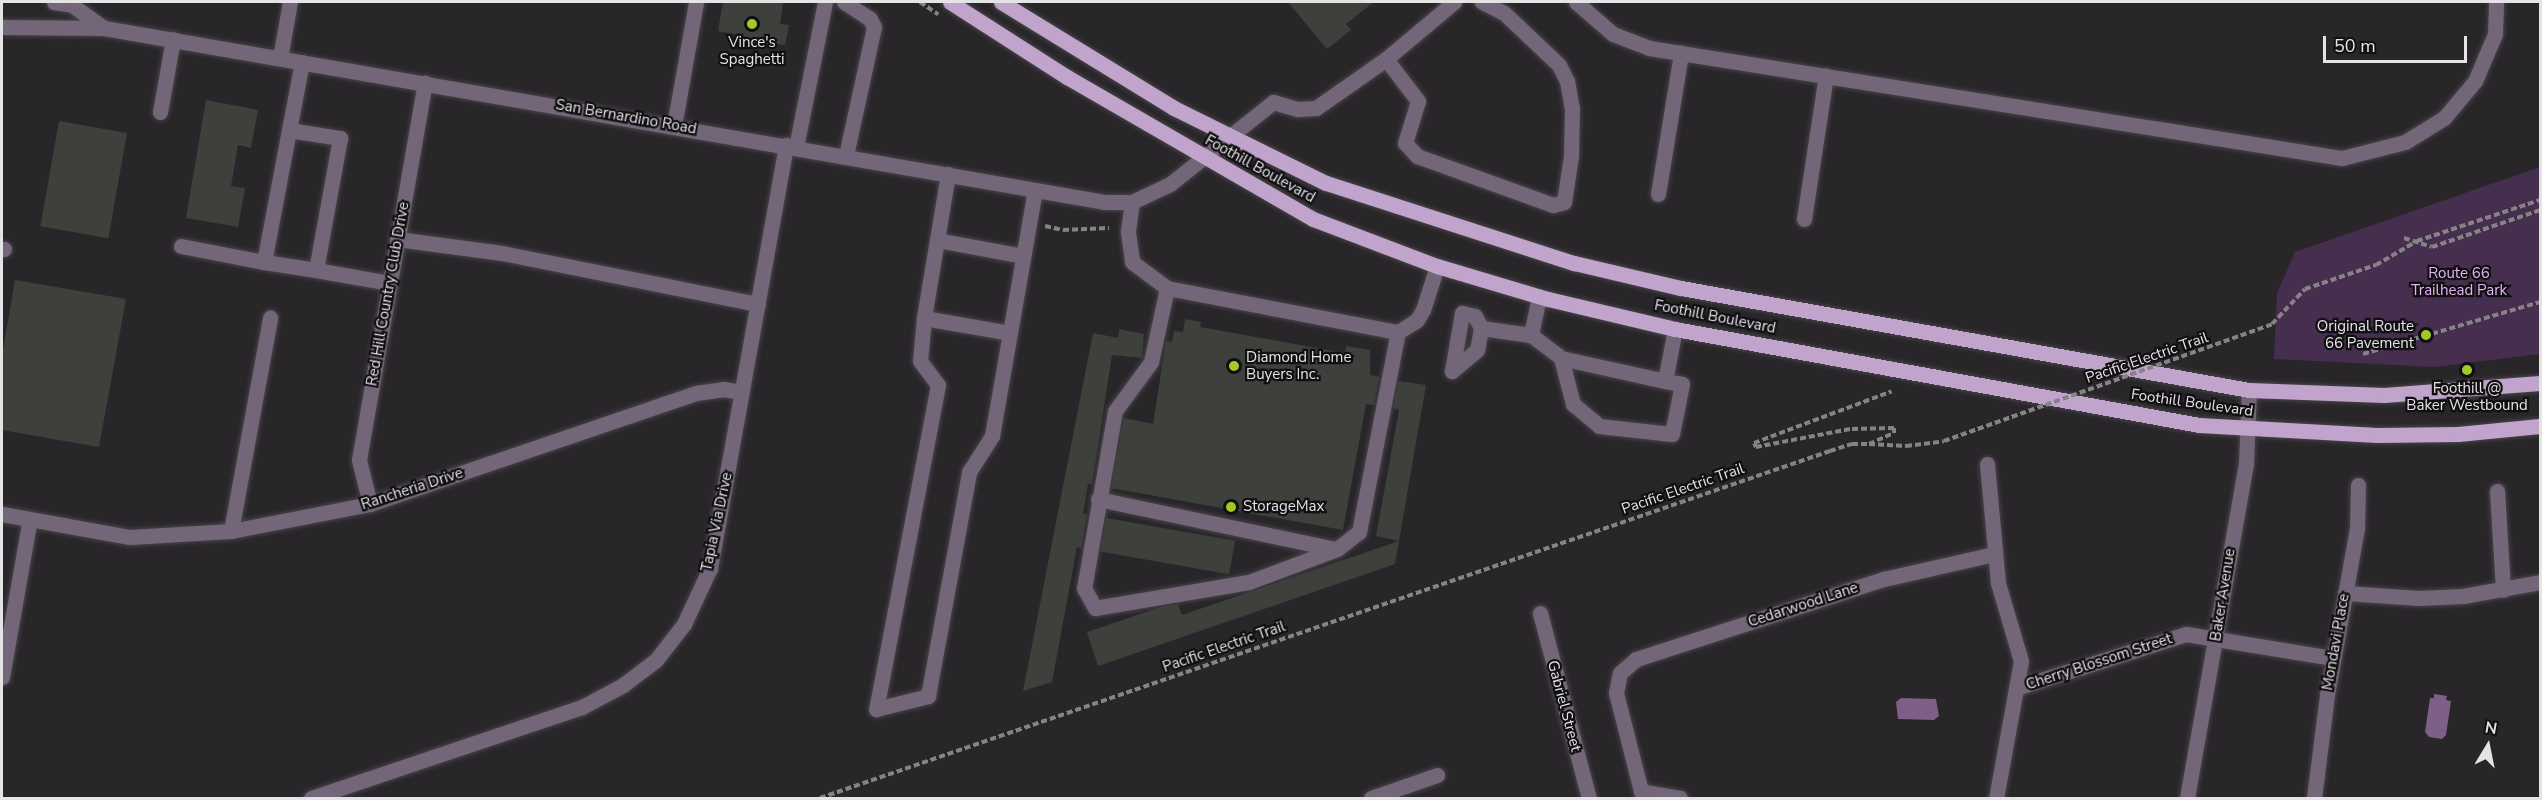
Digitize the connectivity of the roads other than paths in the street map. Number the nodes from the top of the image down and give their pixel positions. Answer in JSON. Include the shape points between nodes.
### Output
{"nodes":[{"id":1,"x":54,"y":2,"type":"edge"},
{"id":2,"x":290,"y":2,"type":"edge"},
{"id":3,"x":696,"y":2,"type":"edge"},
{"id":4,"x":825,"y":2,"type":"edge"},
{"id":5,"x":844,"y":2,"type":"edge"},
{"id":6,"x":950,"y":2,"type":"edge"},
{"id":7,"x":1002,"y":2,"type":"edge"},
{"id":8,"x":1454,"y":2,"type":"edge"},
{"id":9,"x":1482,"y":2,"type":"edge"},
{"id":10,"x":1576,"y":2,"type":"edge"},
{"id":11,"x":2496,"y":2,"type":"edge"},
{"id":12,"x":2,"y":27,"type":"edge"},
{"id":13,"x":104,"y":28,"type":"junction"},
{"id":14,"x":172,"y":39,"type":"junction"},
{"id":15,"x":1681,"y":53,"type":"junction"},
{"id":16,"x":280,"y":58,"type":"junction"},
{"id":17,"x":1386,"y":59,"type":"junction"},
{"id":18,"x":302,"y":62,"type":"junction"},
{"id":19,"x":1826,"y":76,"type":"junction"},
{"id":20,"x":424,"y":83,"type":"junction"},
{"id":21,"x":160,"y":112,"type":"dead end"},
{"id":22,"x":674,"y":126,"type":"junction"},
{"id":23,"x":289,"y":130,"type":"junction"},
{"id":24,"x":1231,"y":137,"type":"junction"},
{"id":25,"x":791,"y":146,"type":"junction"},
{"id":26,"x":846,"y":155,"type":"junction"},
{"id":27,"x":1204,"y":158,"type":"junction"},
{"id":28,"x":948,"y":174,"type":"junction"},
{"id":29,"x":1035,"y":190,"type":"junction"},
{"id":30,"x":1658,"y":194,"type":"dead end"},
{"id":31,"x":1132,"y":202,"type":"junction"},
{"id":32,"x":1804,"y":219,"type":"dead end"},
{"id":33,"x":397,"y":239,"type":"junction"},
{"id":34,"x":937,"y":240,"type":"junction"},
{"id":35,"x":181,"y":246,"type":"dead end"},
{"id":36,"x":1023,"y":256,"type":"junction"},
{"id":37,"x":264,"y":262,"type":"junction"},
{"id":38,"x":1437,"y":266,"type":"junction"},
{"id":39,"x":316,"y":270,"type":"junction"},
{"id":40,"x":390,"y":283,"type":"junction"},
{"id":41,"x":1167,"y":288,"type":"junction"},
{"id":42,"x":1539,"y":297,"type":"junction"},
{"id":43,"x":758,"y":304,"type":"junction"},
{"id":44,"x":270,"y":318,"type":"dead end"},
{"id":45,"x":924,"y":318,"type":"junction"},
{"id":46,"x":1481,"y":328,"type":"dead end"},
{"id":47,"x":1675,"y":329,"type":"junction"},
{"id":48,"x":1398,"y":332,"type":"junction"},
{"id":49,"x":1010,"y":333,"type":"junction"},
{"id":50,"x":1531,"y":335,"type":"junction"},
{"id":51,"x":1560,"y":358,"type":"junction"},
{"id":52,"x":1665,"y":381,"type":"junction"},
{"id":53,"x":2541,"y":383,"type":"edge"},
{"id":54,"x":2249,"y":390,"type":"junction"},
{"id":55,"x":742,"y":392,"type":"junction"},
{"id":56,"x":2541,"y":426,"type":"edge"},
{"id":57,"x":2247,"y":430,"type":"junction"},
{"id":58,"x":1987,"y":464,"type":"dead end"},
{"id":59,"x":2358,"y":485,"type":"dead end"},
{"id":60,"x":2497,"y":491,"type":"dead end"},
{"id":61,"x":1098,"y":499,"type":"junction"},
{"id":62,"x":370,"y":504,"type":"junction"},
{"id":63,"x":2,"y":514,"type":"edge"},
{"id":64,"x":30,"y":519,"type":"junction"},
{"id":65,"x":231,"y":531,"type":"junction"},
{"id":66,"x":1337,"y":549,"type":"junction"},
{"id":67,"x":1994,"y":554,"type":"junction"},
{"id":68,"x":2541,"y":582,"type":"edge"},
{"id":69,"x":2503,"y":590,"type":"junction"},
{"id":70,"x":2345,"y":593,"type":"junction"},
{"id":71,"x":1540,"y":613,"type":"dead end"},
{"id":72,"x":2217,"y":637,"type":"junction"},
{"id":73,"x":2333,"y":658,"type":"junction"},
{"id":74,"x":2,"y":677,"type":"edge"},
{"id":75,"x":2016,"y":688,"type":"junction"},
{"id":76,"x":1437,"y":775,"type":"dead end"},
{"id":77,"x":311,"y":798,"type":"edge"},
{"id":78,"x":1371,"y":798,"type":"edge"},
{"id":79,"x":1589,"y":798,"type":"edge"},
{"id":80,"x":1680,"y":798,"type":"edge"},
{"id":81,"x":1996,"y":798,"type":"edge"},
{"id":82,"x":2187,"y":798,"type":"edge"},
{"id":83,"x":2314,"y":798,"type":"edge"}],
"edges":[{"from":1,"to":13,"type":"street","via":[[72,5]]},
{"from":2,"to":16,"type":"street"},
{"from":3,"to":22,"type":"street"},
{"from":4,"to":25,"type":"street","name":"Tapia Via Drive"},
{"from":5,"to":26,"type":"street","via":[[870,19],[874,27]]},
{"from":6,"to":27,"type":"main road","name":"Foothill Boulevard","via":[[1013,45]]},
{"from":7,"to":24,"type":"main road","name":"Foothill Boulevard","via":[[1174,108]]},
{"from":8,"to":17,"type":"street","name":"San Bernardino Road"},
{"from":9,"to":17,"type":"street","via":[[1504,13],[1559,65],[1567,81],[1572,121],[1569,190],[1564,202],[1553,205],[1417,156],[1405,143],[1418,101]]},
{"from":10,"to":15,"type":"street","via":[[1613,34],[1649,48]]},
{"from":11,"to":19,"type":"street","via":[[2495,34],[2475,81],[2444,118],[2405,142],[2342,158]]},
{"from":12,"to":13,"type":"street","name":"San Bernardino Road"},
{"from":13,"to":14,"type":"street","name":"San Bernardino Road"},
{"from":14,"to":16,"type":"street","name":"San Bernardino Road"},
{"from":14,"to":21,"type":"street"},
{"from":15,"to":19,"type":"street"},
{"from":15,"to":30,"type":"street"},
{"from":16,"to":18,"type":"street","name":"San Bernardino Road"},
{"from":17,"to":24,"type":"street","name":"San Bernardino Road","via":[[1316,108],[1298,109],[1273,102]]},
{"from":18,"to":20,"type":"street","name":"San Bernardino Road"},
{"from":18,"to":23,"type":"street"},
{"from":19,"to":32,"type":"street"},
{"from":20,"to":22,"type":"street","name":"San Bernardino Road"},
{"from":20,"to":33,"type":"street","name":"Red Hill Country Club Drive"},
{"from":22,"to":25,"type":"street","name":"San Bernardino Road"},
{"from":23,"to":37,"type":"street"},
{"from":23,"to":39,"type":"street","via":[[340,138]]},
{"from":24,"to":27,"type":"street","name":"San Bernardino Road"},
{"from":24,"to":54,"type":"main road","name":"Foothill Boulevard","via":[[1336,186],[1574,263],[1681,288]]},
{"from":25,"to":26,"type":"street","name":"San Bernardino Road"},
{"from":25,"to":43,"type":"street","name":"Tapia Via Drive"},
{"from":26,"to":28,"type":"street","name":"San Bernardino Road"},
{"from":27,"to":31,"type":"street","name":"San Bernardino Road","via":[[1170,184]]},
{"from":27,"to":38,"type":"main road","name":"Foothill Boulevard","via":[[1313,219]]},
{"from":28,"to":29,"type":"street","name":"San Bernardino Road"},
{"from":28,"to":34,"type":"street"},
{"from":29,"to":31,"type":"street","name":"San Bernardino Road","via":[[1104,202]]},
{"from":29,"to":36,"type":"street"},
{"from":31,"to":41,"type":"street","via":[[1128,232],[1132,262]]},
{"from":33,"to":40,"type":"street","name":"Red Hill Country Club Drive"},
{"from":33,"to":43,"type":"street","via":[[501,253]]},
{"from":34,"to":36,"type":"street"},
{"from":34,"to":45,"type":"street"},
{"from":35,"to":37,"type":"street"},
{"from":36,"to":49,"type":"street"},
{"from":37,"to":39,"type":"street"},
{"from":38,"to":42,"type":"main road","name":"Foothill Boulevard"},
{"from":38,"to":48,"type":"street","via":[[1417,320]]},
{"from":39,"to":40,"type":"street"},
{"from":40,"to":62,"type":"street","name":"Red Hill Country Club Drive","via":[[359,460]]},
{"from":41,"to":48,"type":"street"},
{"from":41,"to":61,"type":"street","via":[[1151,362],[1115,411]]},
{"from":42,"to":47,"type":"main road","name":"Foothill Boulevard"},
{"from":42,"to":50,"type":"street"},
{"from":43,"to":55,"type":"street","name":"Tapia Via Drive"},
{"from":44,"to":65,"type":"street"},
{"from":45,"to":49,"type":"street"},
{"from":45,"to":49,"type":"street","via":[[920,360],[938,385],[876,709],[928,696],[969,472],[992,436]]},
{"from":46,"to":50,"type":"street"},
{"from":47,"to":52,"type":"street"},
{"from":47,"to":57,"type":"main road","name":"Foothill Boulevard","via":[[2199,425]]},
{"from":48,"to":66,"type":"street","via":[[1359,532]]},
{"from":50,"to":51,"type":"street"},
{"from":51,"to":52,"type":"street"},
{"from":51,"to":52,"type":"street","via":[[1573,404],[1599,426],[1672,434],[1682,384]]},
{"from":53,"to":54,"type":"main road","name":"Foothill Boulevard","via":[[2393,394]]},
{"from":54,"to":57,"type":"street","name":"Baker Avenue"},
{"from":55,"to":62,"type":"street","name":"Rancheria Drive","via":[[723,389],[696,393]]},
{"from":55,"to":77,"type":"street","name":"Tapia Via Drive","via":[[710,568],[684,624],[656,660],[623,685],[582,707]]},
{"from":56,"to":57,"type":"main road","name":"Foothill Boulevard","via":[[2458,434]]},
{"from":57,"to":72,"type":"street","name":"Baker Avenue","via":[[2246,464]]},
{"from":58,"to":67,"type":"street"},
{"from":59,"to":70,"type":"street","name":"Mondavi Place","via":[[2357,530]]},
{"from":60,"to":69,"type":"street"},
{"from":61,"to":66,"type":"street"},
{"from":61,"to":66,"type":"street","via":[[1084,588],[1095,608],[1249,582]]},
{"from":62,"to":65,"type":"street","name":"Rancheria Drive"},
{"from":63,"to":64,"type":"street","name":"Rancheria Drive"},
{"from":64,"to":65,"type":"street","name":"Rancheria Drive","via":[[130,537]]},
{"from":64,"to":74,"type":"street"},
{"from":67,"to":75,"type":"street","via":[[2021,661]]},
{"from":67,"to":80,"type":"street","name":"Cedarwood Lane","via":[[1862,586],[1636,659],[1620,673],[1616,693],[1641,791]]},
{"from":68,"to":69,"type":"street"},
{"from":69,"to":70,"type":"street","via":[[2419,598]]},
{"from":70,"to":73,"type":"street","name":"Mondavi Place"},
{"from":71,"to":79,"type":"street","name":"Gabriel Street"},
{"from":72,"to":73,"type":"street","name":"Cherry Blossom Street"},
{"from":72,"to":75,"type":"street","name":"Cherry Blossom Street","via":[[2186,634]]},
{"from":72,"to":82,"type":"street","name":"Baker Avenue"},
{"from":73,"to":83,"type":"street","name":"Mondavi Place"},
{"from":75,"to":81,"type":"street"},
{"from":76,"to":78,"type":"street"}]}
